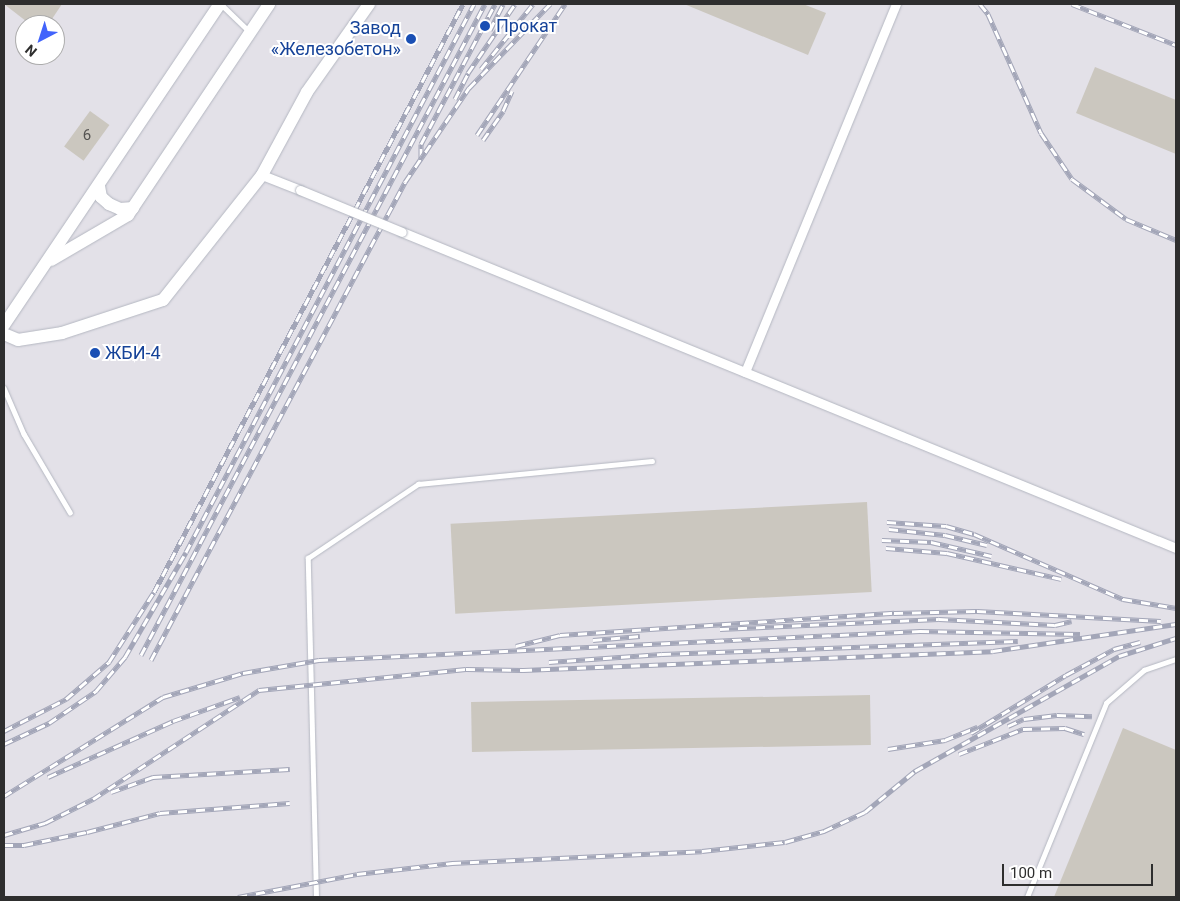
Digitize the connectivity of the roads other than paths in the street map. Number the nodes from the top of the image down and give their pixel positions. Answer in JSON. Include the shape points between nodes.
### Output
{"nodes":[{"id":1,"x":221,"y":4,"type":"edge"},
{"id":2,"x":269,"y":4,"type":"edge"},
{"id":3,"x":369,"y":4,"type":"edge"},
{"id":4,"x":896,"y":4,"type":"edge"},
{"id":5,"x":250,"y":32,"type":"junction"},
{"id":6,"x":262,"y":175,"type":"junction"},
{"id":7,"x":99,"y":186,"type":"junction"},
{"id":8,"x":133,"y":208,"type":"junction"},
{"id":9,"x":47,"y":262,"type":"junction"},
{"id":10,"x":4,"y":325,"type":"edge"},
{"id":11,"x":4,"y":334,"type":"edge"},
{"id":12,"x":745,"y":372,"type":"junction"},
{"id":13,"x":4,"y":388,"type":"edge"},
{"id":14,"x":652,"y":461,"type":"dead end"},
{"id":15,"x":70,"y":512,"type":"dead end"},
{"id":16,"x":1176,"y":548,"type":"edge"},
{"id":17,"x":1176,"y":659,"type":"edge"},
{"id":18,"x":316,"y":897,"type":"edge"},
{"id":19,"x":1028,"y":897,"type":"edge"}],
"edges":[{"from":1,"to":5,"type":"lane"},
{"from":1,"to":7,"type":"street"},
{"from":2,"to":5,"type":"street"},
{"from":3,"to":6,"type":"street","via":[[307,92]]},
{"from":4,"to":12,"type":"street"},
{"from":5,"to":8,"type":"street"},
{"from":6,"to":11,"type":"street","via":[[163,300],[62,332],[18,340]]},
{"from":6,"to":12,"type":"street","bridge":true},
{"from":7,"to":8,"type":"street","via":[[101,197],[109,204],[120,209]]},
{"from":7,"to":9,"type":"street"},
{"from":8,"to":9,"type":"street","via":[[128,215]]},
{"from":9,"to":10,"type":"street"},
{"from":12,"to":16,"type":"street"},
{"from":13,"to":15,"type":"lane","via":[[24,434]]},
{"from":14,"to":18,"type":"lane","via":[[418,484],[308,558]]},
{"from":17,"to":19,"type":"lane","via":[[1144,670],[1106,703]]}]}
